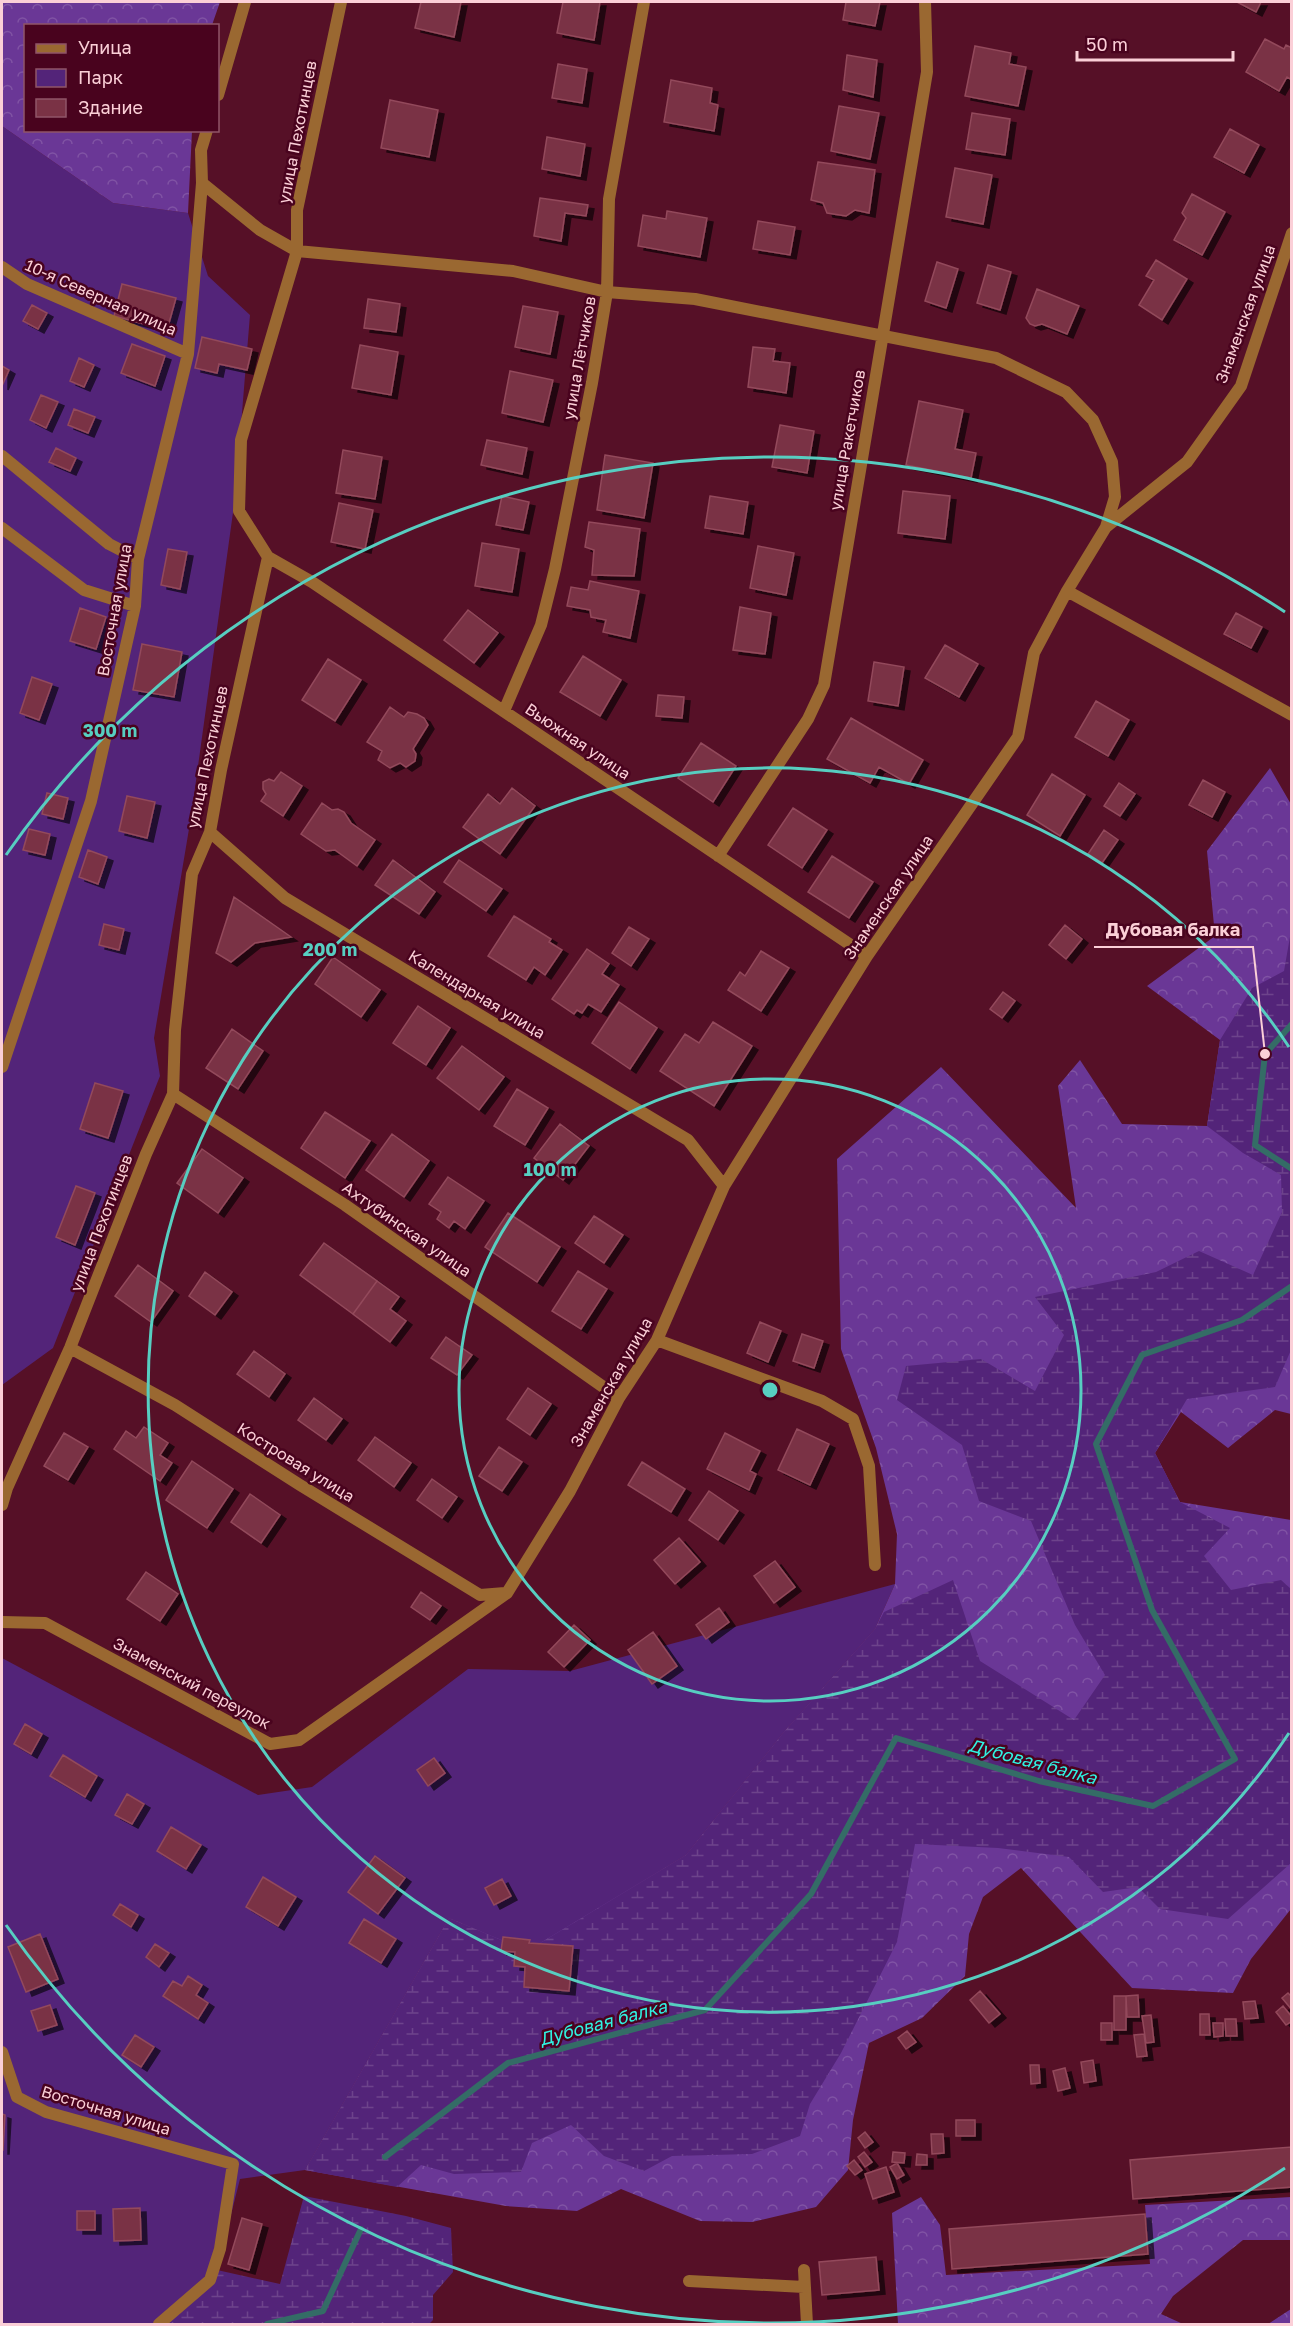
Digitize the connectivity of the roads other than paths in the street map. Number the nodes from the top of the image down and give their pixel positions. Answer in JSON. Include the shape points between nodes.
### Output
{"nodes":[{"id":1,"x":245,"y":2,"type":"edge"},
{"id":2,"x":340,"y":2,"type":"edge"},
{"id":3,"x":644,"y":2,"type":"edge"},
{"id":4,"x":925,"y":2,"type":"edge"},
{"id":5,"x":219,"y":92,"type":"edge"},
{"id":6,"x":206,"y":132,"type":"edge"},
{"id":7,"x":202,"y":183,"type":"junction"},
{"id":8,"x":1292,"y":233,"type":"edge"},
{"id":9,"x":297,"y":251,"type":"junction"},
{"id":10,"x":2,"y":267,"type":"edge"},
{"id":11,"x":607,"y":292,"type":"junction"},
{"id":12,"x":882,"y":336,"type":"junction"},
{"id":13,"x":188,"y":354,"type":"junction"},
{"id":14,"x":2,"y":456,"type":"edge"},
{"id":15,"x":1106,"y":527,"type":"junction"},
{"id":16,"x":2,"y":528,"type":"edge"},
{"id":17,"x":268,"y":557,"type":"junction"},
{"id":18,"x":138,"y":559,"type":"junction"},
{"id":19,"x":1067,"y":591,"type":"junction"},
{"id":20,"x":135,"y":606,"type":"junction"},
{"id":21,"x":504,"y":711,"type":"junction"},
{"id":22,"x":1292,"y":715,"type":"edge"},
{"id":23,"x":210,"y":832,"type":"junction"},
{"id":24,"x":718,"y":856,"type":"junction"},
{"id":25,"x":867,"y":956,"type":"junction"},
{"id":26,"x":2,"y":1067,"type":"edge"},
{"id":27,"x":173,"y":1094,"type":"junction"},
{"id":28,"x":723,"y":1186,"type":"junction"},
{"id":29,"x":657,"y":1340,"type":"junction"},
{"id":30,"x":70,"y":1348,"type":"junction"},
{"id":31,"x":619,"y":1398,"type":"junction"},
{"id":32,"x":2,"y":1505,"type":"edge"},
{"id":33,"x":875,"y":1565,"type":"dead end"},
{"id":34,"x":507,"y":1593,"type":"junction"},
{"id":35,"x":2,"y":1622,"type":"edge"},
{"id":36,"x":2,"y":2052,"type":"edge"},
{"id":37,"x":804,"y":2270,"type":"dead end"},
{"id":38,"x":689,"y":2281,"type":"dead end"},
{"id":39,"x":804,"y":2287,"type":"junction"},
{"id":40,"x":159,"y":2325,"type":"edge"},
{"id":41,"x":807,"y":2325,"type":"edge"}],
"edges":[{"from":1,"to":5,"type":"street"},
{"from":2,"to":9,"type":"street","name":"улица Пехотинцев","via":[[297,210]]},
{"from":3,"to":11,"type":"street","name":"улица Лётчиков","via":[[609,200]]},
{"from":4,"to":12,"type":"street","name":"улица Ракетчиков","via":[[927,72]]},
{"from":6,"to":7,"type":"street","name":"Восточная улица","via":[[201,150]]},
{"from":7,"to":9,"type":"street","via":[[260,230]]},
{"from":7,"to":13,"type":"street","name":"Восточная улица"},
{"from":8,"to":15,"type":"street","name":"Знаменская улица","via":[[1240,386],[1186,462]]},
{"from":9,"to":11,"type":"street","via":[[513,271]]},
{"from":9,"to":17,"type":"street","name":"улица Пехотинцев","via":[[241,440],[239,511]]},
{"from":10,"to":13,"type":"street","name":"10-я Северная улица","via":[[27,284]]},
{"from":11,"to":12,"type":"street","via":[[695,299]]},
{"from":11,"to":21,"type":"street","name":"улица Лётчиков","via":[[541,626]]},
{"from":12,"to":15,"type":"street","via":[[996,358],[1066,392],[1093,420],[1112,462],[1115,497]]},
{"from":12,"to":24,"type":"street","name":"улица Ракетчиков","via":[[824,685],[808,719]]},
{"from":13,"to":18,"type":"street","name":"Восточная улица"},
{"from":14,"to":18,"type":"street","via":[[109,544]]},
{"from":15,"to":19,"type":"street","name":"Знаменская улица"},
{"from":16,"to":20,"type":"street","via":[[84,590]]},
{"from":17,"to":21,"type":"street","name":"Вьюжная улица","via":[[312,582]]},
{"from":17,"to":23,"type":"street","name":"улица Пехотинцев"},
{"from":18,"to":20,"type":"street","name":"Восточная улица"},
{"from":19,"to":22,"type":"street"},
{"from":19,"to":25,"type":"street","name":"Знаменская улица","via":[[1034,653],[1018,737]]},
{"from":20,"to":26,"type":"street","name":"Восточная улица","via":[[91,801]]},
{"from":21,"to":24,"type":"street","name":"Вьюжная улица"},
{"from":23,"to":27,"type":"street","name":"улица Пехотинцев","via":[[192,874]]},
{"from":23,"to":28,"type":"street","name":"Календарная улица","via":[[285,898],[688,1140]]},
{"from":24,"to":25,"type":"street","name":"Вьюжная улица"},
{"from":25,"to":28,"type":"street","name":"Знаменская улица"},
{"from":27,"to":30,"type":"street","name":"улица Пехотинцев"},
{"from":27,"to":31,"type":"street","name":"Ахтубинская улица","via":[[345,1205]]},
{"from":28,"to":29,"type":"street","name":"Знаменская улица"},
{"from":29,"to":31,"type":"street","name":"Знаменская улица"},
{"from":29,"to":33,"type":"street","via":[[822,1401],[853,1419],[869,1466]]},
{"from":30,"to":32,"type":"street","name":"улица Пехотинцев"},
{"from":30,"to":34,"type":"street","name":"Костровая улица","via":[[175,1405],[480,1595]]},
{"from":31,"to":34,"type":"street","name":"Знаменская улица","via":[[570,1491]]},
{"from":34,"to":35,"type":"street","name":"Знаменский переулок","via":[[299,1740],[270,1744],[45,1623]]},
{"from":36,"to":40,"type":"street","name":"Восточная улица","via":[[17,2097],[46,2112],[232,2164],[219,2249],[210,2280]]},
{"from":37,"to":39,"type":"street"},
{"from":38,"to":39,"type":"street"},
{"from":39,"to":41,"type":"street"}]}
